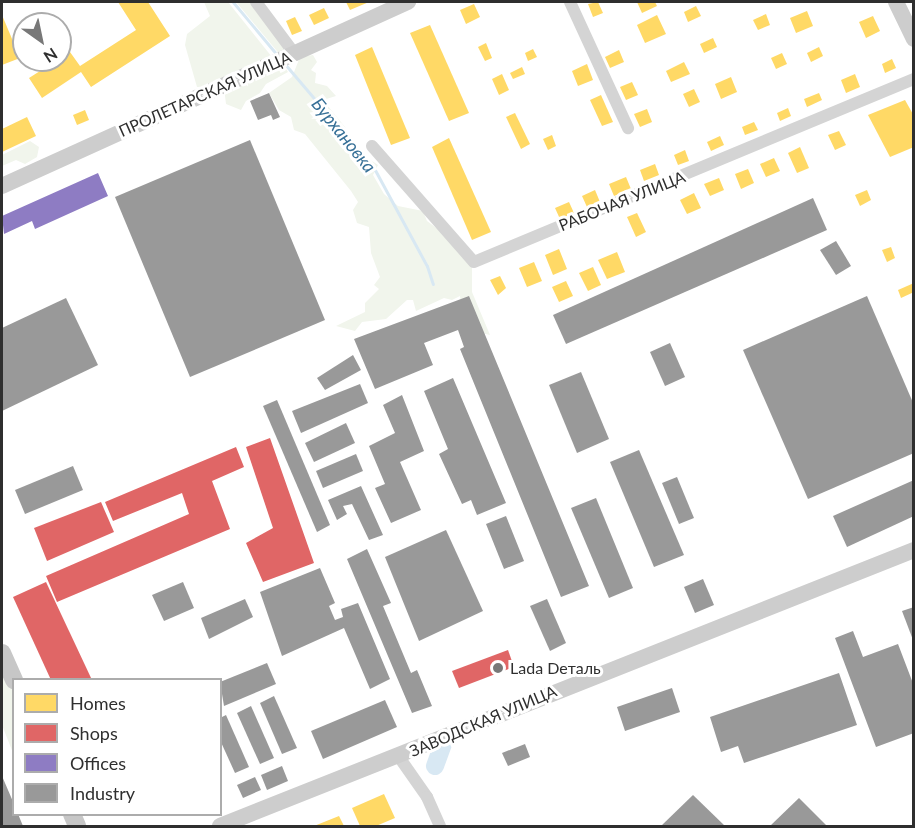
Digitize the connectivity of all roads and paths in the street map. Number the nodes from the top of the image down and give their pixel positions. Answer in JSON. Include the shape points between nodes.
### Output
{"nodes":[{"id":1,"x":256,"y":2,"type":"edge"},
{"id":2,"x":408,"y":2,"type":"edge"},
{"id":3,"x":570,"y":2,"type":"edge"},
{"id":4,"x":896,"y":2,"type":"edge"},
{"id":5,"x":914,"y":39,"type":"edge"},
{"id":6,"x":285,"y":57,"type":"junction"},
{"id":7,"x":914,"y":79,"type":"edge"},
{"id":8,"x":628,"y":128,"type":"dead end"},
{"id":9,"x":372,"y":146,"type":"dead end"},
{"id":10,"x":2,"y":186,"type":"edge"},
{"id":11,"x":914,"y":550,"type":"edge"},
{"id":12,"x":2,"y":653,"type":"edge"},
{"id":13,"x":13,"y":678,"type":"edge"},
{"id":14,"x":399,"y":757,"type":"junction"},
{"id":15,"x":220,"y":826,"type":"edge"},
{"id":16,"x":440,"y":826,"type":"edge"}],
"edges":[{"from":1,"to":6,"type":"street"},
{"from":2,"to":6,"type":"street","name":"ПРОЛЕТАРСКАЯ УЛИЦА"},
{"from":3,"to":8,"type":"street"},
{"from":4,"to":5,"type":"street"},
{"from":6,"to":10,"type":"street","name":"ПРОЛЕТАРСКАЯ УЛИЦА"},
{"from":7,"to":9,"type":"street","name":"РАБОЧАЯ УЛИЦА","via":[[474,262]]},
{"from":11,"to":14,"type":"street","name":"ЗАВОДСКАЯ УЛИЦА","via":[[542,696]]},
{"from":12,"to":13,"type":"main road"},
{"from":14,"to":15,"type":"street","name":"ЗАВОДСКАЯ УЛИЦА"},
{"from":14,"to":16,"type":"street","via":[[427,797]]}]}
